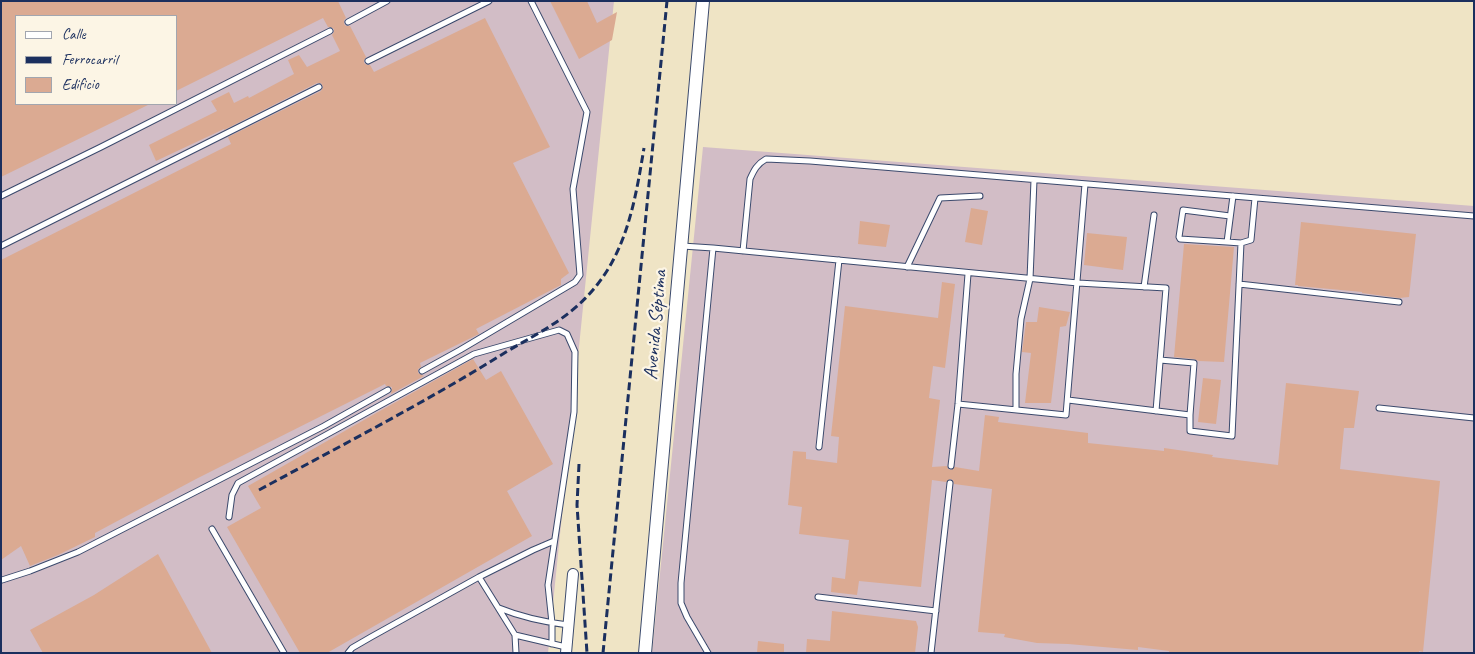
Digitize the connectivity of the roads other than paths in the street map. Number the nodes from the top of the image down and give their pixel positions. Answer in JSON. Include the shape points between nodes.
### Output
{"nodes":[{"id":1,"x":387,"y":1,"type":"edge"},
{"id":2,"x":489,"y":1,"type":"edge"},
{"id":3,"x":531,"y":1,"type":"edge"},
{"id":4,"x":703,"y":1,"type":"edge"},
{"id":5,"x":348,"y":22,"type":"dead end"},
{"id":6,"x":330,"y":31,"type":"dead end"},
{"id":7,"x":368,"y":61,"type":"dead end"},
{"id":8,"x":319,"y":87,"type":"dead end"},
{"id":9,"x":1034,"y":180,"type":"junction"},
{"id":10,"x":1085,"y":184,"type":"junction"},
{"id":11,"x":1,"y":196,"type":"edge"},
{"id":12,"x":980,"y":196,"type":"dead end"},
{"id":13,"x":1233,"y":196,"type":"junction"},
{"id":14,"x":1255,"y":198,"type":"junction"},
{"id":15,"x":1154,"y":215,"type":"dead end"},
{"id":16,"x":1230,"y":216,"type":"junction"},
{"id":17,"x":1474,"y":216,"type":"edge"},
{"id":18,"x":1227,"y":242,"type":"junction"},
{"id":19,"x":1241,"y":243,"type":"junction"},
{"id":20,"x":1,"y":246,"type":"edge"},
{"id":21,"x":681,"y":246,"type":"junction"},
{"id":22,"x":712,"y":248,"type":"junction"},
{"id":23,"x":743,"y":250,"type":"junction"},
{"id":24,"x":839,"y":260,"type":"junction"},
{"id":25,"x":907,"y":267,"type":"junction"},
{"id":26,"x":968,"y":274,"type":"junction"},
{"id":27,"x":1030,"y":279,"type":"junction"},
{"id":28,"x":1078,"y":284,"type":"junction"},
{"id":29,"x":1239,"y":284,"type":"junction"},
{"id":30,"x":1144,"y":287,"type":"junction"},
{"id":31,"x":1399,"y":302,"type":"dead end"},
{"id":32,"x":1160,"y":360,"type":"junction"},
{"id":33,"x":422,"y":371,"type":"dead end"},
{"id":34,"x":388,"y":390,"type":"dead end"},
{"id":35,"x":1068,"y":400,"type":"junction"},
{"id":36,"x":958,"y":404,"type":"junction"},
{"id":37,"x":1379,"y":408,"type":"dead end"},
{"id":38,"x":1016,"y":410,"type":"junction"},
{"id":39,"x":1156,"y":412,"type":"junction"},
{"id":40,"x":1190,"y":415,"type":"junction"},
{"id":41,"x":1474,"y":418,"type":"edge"},
{"id":42,"x":819,"y":446,"type":"dead end"},
{"id":43,"x":952,"y":466,"type":"dead end"},
{"id":44,"x":950,"y":483,"type":"dead end"},
{"id":45,"x":229,"y":517,"type":"dead end"},
{"id":46,"x":212,"y":529,"type":"dead end"},
{"id":47,"x":554,"y":541,"type":"junction"},
{"id":48,"x":573,"y":574,"type":"dead end"},
{"id":49,"x":479,"y":577,"type":"junction"},
{"id":50,"x":2,"y":580,"type":"edge"},
{"id":51,"x":818,"y":597,"type":"dead end"},
{"id":52,"x":498,"y":607,"type":"junction"},
{"id":53,"x":936,"y":611,"type":"junction"},
{"id":54,"x":552,"y":623,"type":"junction"},
{"id":55,"x":568,"y":625,"type":"junction"},
{"id":56,"x":515,"y":635,"type":"junction"},
{"id":57,"x":552,"y":644,"type":"junction"},
{"id":58,"x":566,"y":650,"type":"edge"},
{"id":59,"x":284,"y":653,"type":"edge"},
{"id":60,"x":348,"y":653,"type":"edge"},
{"id":61,"x":516,"y":653,"type":"edge"},
{"id":62,"x":645,"y":653,"type":"edge"},
{"id":63,"x":708,"y":653,"type":"edge"},
{"id":64,"x":931,"y":653,"type":"edge"}],
"edges":[{"from":1,"to":5,"type":"lane"},
{"from":2,"to":7,"type":"lane"},
{"from":3,"to":33,"type":"lane","via":[[587,112],[573,189],[580,276],[575,282]]},
{"from":4,"to":21,"type":"street","name":"Avenida Séptima"},
{"from":6,"to":11,"type":"lane"},
{"from":8,"to":20,"type":"lane"},
{"from":9,"to":10,"type":"lane"},
{"from":9,"to":23,"type":"lane","via":[[766,159],[750,179]]},
{"from":9,"to":27,"type":"lane"},
{"from":10,"to":13,"type":"lane"},
{"from":10,"to":28,"type":"lane"},
{"from":12,"to":25,"type":"lane","via":[[940,198]]},
{"from":13,"to":14,"type":"lane"},
{"from":13,"to":16,"type":"lane"},
{"from":14,"to":17,"type":"lane"},
{"from":14,"to":19,"type":"lane","via":[[1251,240]]},
{"from":15,"to":30,"type":"lane"},
{"from":16,"to":18,"type":"lane"},
{"from":16,"to":18,"type":"lane","via":[[1183,210],[1178,237]]},
{"from":18,"to":19,"type":"lane"},
{"from":19,"to":29,"type":"lane"},
{"from":21,"to":22,"type":"lane"},
{"from":21,"to":62,"type":"street","name":"Avenida Séptima"},
{"from":22,"to":23,"type":"lane"},
{"from":22,"to":63,"type":"lane","via":[[681,583],[687,617]]},
{"from":23,"to":24,"type":"lane"},
{"from":24,"to":25,"type":"lane"},
{"from":24,"to":42,"type":"lane"},
{"from":25,"to":26,"type":"lane"},
{"from":26,"to":27,"type":"lane"},
{"from":26,"to":36,"type":"lane"},
{"from":27,"to":28,"type":"lane"},
{"from":27,"to":38,"type":"lane","via":[[1021,319]]},
{"from":28,"to":30,"type":"lane"},
{"from":28,"to":35,"type":"lane"},
{"from":29,"to":31,"type":"lane"},
{"from":29,"to":40,"type":"lane","via":[[1232,436],[1190,431]]},
{"from":30,"to":32,"type":"lane","via":[[1166,288]]},
{"from":32,"to":39,"type":"lane"},
{"from":32,"to":40,"type":"lane","via":[[1194,363]]},
{"from":34,"to":50,"type":"lane","via":[[78,552]]},
{"from":35,"to":38,"type":"lane","via":[[1066,415]]},
{"from":35,"to":39,"type":"lane"},
{"from":36,"to":38,"type":"lane"},
{"from":36,"to":43,"type":"lane"},
{"from":37,"to":41,"type":"lane"},
{"from":39,"to":40,"type":"lane"},
{"from":44,"to":53,"type":"lane"},
{"from":45,"to":47,"type":"lane","via":[[232,495],[238,483],[474,354],[559,330],[567,334],[574,352],[574,412]]},
{"from":46,"to":59,"type":"lane"},
{"from":47,"to":49,"type":"lane"},
{"from":47,"to":54,"type":"lane","via":[[548,585]]},
{"from":48,"to":55,"type":"street"},
{"from":49,"to":52,"type":"lane"},
{"from":49,"to":60,"type":"lane"},
{"from":51,"to":53,"type":"lane"},
{"from":52,"to":54,"type":"lane","via":[[515,615]]},
{"from":52,"to":56,"type":"lane"},
{"from":53,"to":64,"type":"lane"},
{"from":54,"to":55,"type":"lane"},
{"from":54,"to":57,"type":"lane"},
{"from":55,"to":58,"type":"street"},
{"from":56,"to":57,"type":"lane"},
{"from":56,"to":61,"type":"lane"},
{"from":57,"to":58,"type":"lane"}]}
